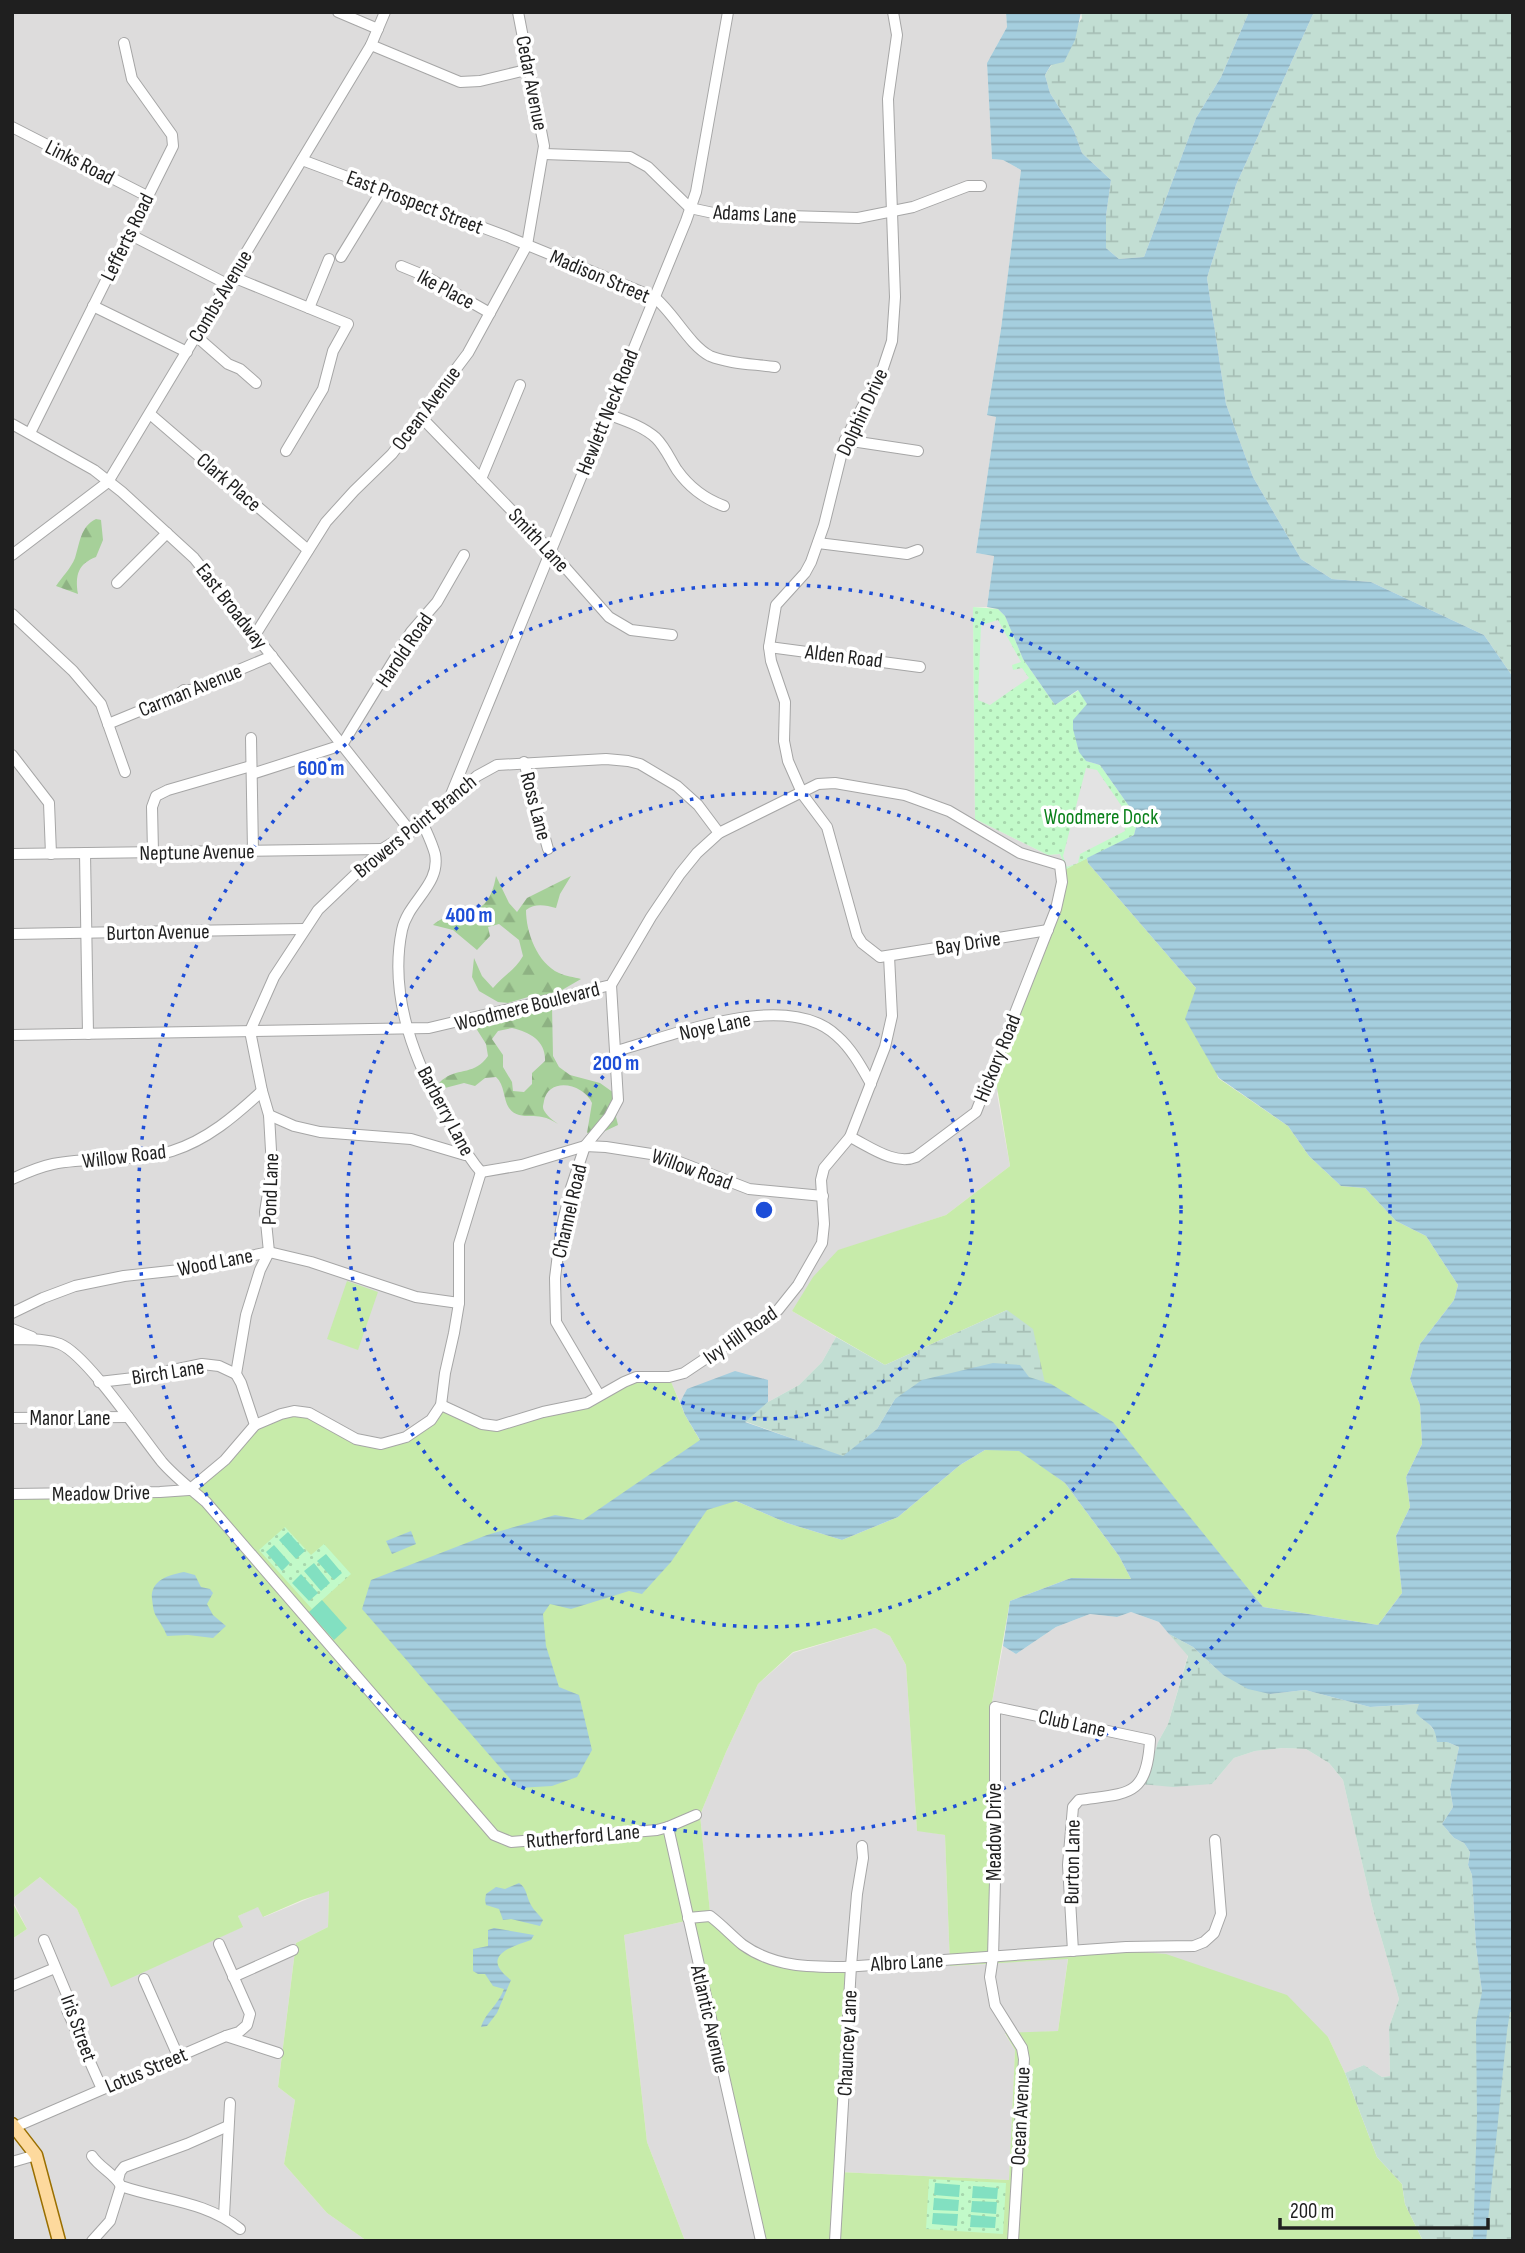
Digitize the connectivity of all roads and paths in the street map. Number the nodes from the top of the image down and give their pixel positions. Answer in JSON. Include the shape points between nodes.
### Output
{"nodes":[{"id":1,"x":338,"y":12,"type":"edge"},
{"id":2,"x":385,"y":12,"type":"edge"},
{"id":3,"x":519,"y":12,"type":"edge"},
{"id":4,"x":728,"y":12,"type":"edge"},
{"id":5,"x":892,"y":12,"type":"edge"},
{"id":6,"x":378,"y":29,"type":"junction"},
{"id":7,"x":124,"y":43,"type":"dead end"},
{"id":8,"x":372,"y":45,"type":"junction"},
{"id":9,"x":530,"y":69,"type":"junction"},
{"id":10,"x":12,"y":127,"type":"edge"},
{"id":11,"x":544,"y":154,"type":"junction"},
{"id":12,"x":302,"y":160,"type":"junction"},
{"id":13,"x":981,"y":186,"type":"dead end"},
{"id":14,"x":382,"y":190,"type":"junction"},
{"id":15,"x":148,"y":196,"type":"junction"},
{"id":16,"x":690,"y":208,"type":"junction"},
{"id":17,"x":892,"y":212,"type":"junction"},
{"id":18,"x":129,"y":234,"type":"junction"},
{"id":19,"x":527,"y":245,"type":"junction"},
{"id":20,"x":341,"y":257,"type":"dead end"},
{"id":21,"x":329,"y":260,"type":"dead end"},
{"id":22,"x":401,"y":266,"type":"dead end"},
{"id":23,"x":230,"y":280,"type":"junction"},
{"id":24,"x":654,"y":297,"type":"junction"},
{"id":25,"x":93,"y":306,"type":"junction"},
{"id":26,"x":309,"y":308,"type":"junction"},
{"id":27,"x":490,"y":313,"type":"junction"},
{"id":28,"x":196,"y":336,"type":"junction"},
{"id":29,"x":187,"y":352,"type":"junction"},
{"id":30,"x":775,"y":367,"type":"dead end"},
{"id":31,"x":256,"y":383,"type":"dead end"},
{"id":32,"x":520,"y":385,"type":"dead end"},
{"id":33,"x":150,"y":414,"type":"junction"},
{"id":34,"x":607,"y":414,"type":"junction"},
{"id":35,"x":421,"y":417,"type":"junction"},
{"id":36,"x":12,"y":425,"type":"edge"},
{"id":37,"x":30,"y":433,"type":"junction"},
{"id":38,"x":845,"y":440,"type":"junction"},
{"id":39,"x":286,"y":451,"type":"dead end"},
{"id":40,"x":918,"y":451,"type":"dead end"},
{"id":41,"x":481,"y":479,"type":"junction"},
{"id":42,"x":108,"y":482,"type":"junction"},
{"id":43,"x":724,"y":506,"type":"dead end"},
{"id":44,"x":167,"y":533,"type":"junction"},
{"id":45,"x":818,"y":543,"type":"junction"},
{"id":46,"x":308,"y":550,"type":"junction"},
{"id":47,"x":918,"y":550,"type":"dead end"},
{"id":48,"x":551,"y":551,"type":"junction"},
{"id":49,"x":12,"y":555,"type":"edge"},
{"id":50,"x":464,"y":555,"type":"dead end"},
{"id":51,"x":117,"y":583,"type":"dead end"},
{"id":52,"x":12,"y":614,"type":"edge"},
{"id":53,"x":255,"y":635,"type":"junction"},
{"id":54,"x":672,"y":635,"type":"dead end"},
{"id":55,"x":769,"y":647,"type":"junction"},
{"id":56,"x":272,"y":656,"type":"junction"},
{"id":57,"x":920,"y":667,"type":"dead end"},
{"id":58,"x":108,"y":724,"type":"junction"},
{"id":59,"x":251,"y":738,"type":"dead end"},
{"id":60,"x":342,"y":745,"type":"junction"},
{"id":61,"x":12,"y":755,"type":"edge"},
{"id":62,"x":524,"y":762,"type":"junction"},
{"id":63,"x":252,"y":770,"type":"junction"},
{"id":64,"x":125,"y":772,"type":"dead end"},
{"id":65,"x":801,"y":791,"type":"junction"},
{"id":66,"x":449,"y":801,"type":"junction"},
{"id":67,"x":423,"y":824,"type":"junction"},
{"id":68,"x":411,"y":832,"type":"junction"},
{"id":69,"x":719,"y":833,"type":"junction"},
{"id":70,"x":382,"y":849,"type":"junction"},
{"id":71,"x":548,"y":849,"type":"dead end"},
{"id":72,"x":253,"y":851,"type":"junction"},
{"id":73,"x":153,"y":852,"type":"junction"},
{"id":74,"x":85,"y":853,"type":"junction"},
{"id":75,"x":12,"y":854,"type":"edge"},
{"id":76,"x":51,"y":854,"type":"junction"},
{"id":77,"x":1060,"y":865,"type":"joint"},
{"id":78,"x":304,"y":929,"type":"junction"},
{"id":79,"x":1048,"y":930,"type":"junction"},
{"id":80,"x":86,"y":933,"type":"junction"},
{"id":81,"x":12,"y":934,"type":"edge"},
{"id":82,"x":889,"y":956,"type":"junction"},
{"id":83,"x":611,"y":985,"type":"junction"},
{"id":84,"x":408,"y":1029,"type":"junction"},
{"id":85,"x":250,"y":1031,"type":"junction"},
{"id":86,"x":88,"y":1034,"type":"junction"},
{"id":87,"x":12,"y":1035,"type":"edge"},
{"id":88,"x":616,"y":1051,"type":"junction"},
{"id":89,"x":871,"y":1084,"type":"junction"},
{"id":90,"x":262,"y":1091,"type":"junction"},
{"id":91,"x":269,"y":1115,"type":"junction"},
{"id":92,"x":850,"y":1137,"type":"junction"},
{"id":93,"x":585,"y":1146,"type":"junction"},
{"id":94,"x":466,"y":1154,"type":"junction"},
{"id":95,"x":481,"y":1171,"type":"junction"},
{"id":96,"x":12,"y":1180,"type":"edge"},
{"id":97,"x":822,"y":1196,"type":"junction"},
{"id":98,"x":269,"y":1252,"type":"junction"},
{"id":99,"x":459,"y":1303,"type":"junction"},
{"id":100,"x":12,"y":1313,"type":"edge"},
{"id":101,"x":12,"y":1329,"type":"edge"},
{"id":102,"x":12,"y":1339,"type":"edge"},
{"id":103,"x":42,"y":1340,"type":"junction"},
{"id":104,"x":236,"y":1374,"type":"junction"},
{"id":105,"x":99,"y":1381,"type":"junction"},
{"id":106,"x":599,"y":1395,"type":"junction"},
{"id":107,"x":442,"y":1405,"type":"junction"},
{"id":108,"x":128,"y":1417,"type":"junction"},
{"id":109,"x":12,"y":1418,"type":"edge"},
{"id":110,"x":254,"y":1425,"type":"junction"},
{"id":111,"x":189,"y":1490,"type":"junction"},
{"id":112,"x":12,"y":1494,"type":"edge"},
{"id":113,"x":995,"y":1707,"type":"joint"},
{"id":114,"x":1150,"y":1740,"type":"joint"},
{"id":115,"x":696,"y":1815,"type":"dead end"},
{"id":116,"x":668,"y":1827,"type":"junction"},
{"id":117,"x":1215,"y":1840,"type":"dead end"},
{"id":118,"x":862,"y":1846,"type":"dead end"},
{"id":119,"x":688,"y":1918,"type":"junction"},
{"id":120,"x":44,"y":1940,"type":"dead end"},
{"id":121,"x":219,"y":1944,"type":"dead end"},
{"id":122,"x":293,"y":1950,"type":"dead end"},
{"id":123,"x":1073,"y":1951,"type":"junction"},
{"id":124,"x":993,"y":1957,"type":"junction"},
{"id":125,"x":851,"y":1966,"type":"junction"},
{"id":126,"x":55,"y":1968,"type":"junction"},
{"id":127,"x":233,"y":1977,"type":"junction"},
{"id":128,"x":144,"y":1979,"type":"dead end"},
{"id":129,"x":12,"y":1986,"type":"edge"},
{"id":130,"x":226,"y":2036,"type":"junction"},
{"id":131,"x":278,"y":2053,"type":"dead end"},
{"id":132,"x":178,"y":2056,"type":"junction"},
{"id":133,"x":102,"y":2089,"type":"junction"},
{"id":134,"x":230,"y":2103,"type":"dead end"},
{"id":135,"x":14,"y":2125,"type":"edge"},
{"id":136,"x":229,"y":2126,"type":"junction"},
{"id":137,"x":36,"y":2155,"type":"junction"},
{"id":138,"x":92,"y":2156,"type":"dead end"},
{"id":139,"x":12,"y":2162,"type":"edge"},
{"id":140,"x":119,"y":2183,"type":"junction"},
{"id":141,"x":224,"y":2216,"type":"junction"},
{"id":142,"x":240,"y":2229,"type":"dead end"},
{"id":143,"x":55,"y":2240,"type":"edge"},
{"id":144,"x":92,"y":2241,"type":"edge"},
{"id":145,"x":761,"y":2241,"type":"edge"},
{"id":146,"x":835,"y":2241,"type":"edge"},
{"id":147,"x":1013,"y":2241,"type":"edge"}],
"edges":[{"from":1,"to":6,"type":"street"},
{"from":2,"to":6,"type":"street","name":"Combs Avenue"},
{"from":3,"to":9,"type":"street","name":"Cedar Avenue"},
{"from":4,"to":16,"type":"street","name":"Hewlett Neck Road"},
{"from":5,"to":17,"type":"street","name":"Dolphin Drive","via":[[897,35],[888,99]]},
{"from":6,"to":8,"type":"street","name":"Combs Avenue"},
{"from":7,"to":15,"type":"street","name":"Lefferts Road","via":[[132,79],[173,140]]},
{"from":8,"to":9,"type":"street","via":[[460,82]]},
{"from":8,"to":12,"type":"street","name":"Combs Avenue"},
{"from":9,"to":11,"type":"street","name":"Cedar Avenue"},
{"from":10,"to":15,"type":"street","name":"Links Road"},
{"from":11,"to":16,"type":"street","name":"Adams Lane","via":[[630,157],[648,167]]},
{"from":11,"to":19,"type":"street","name":"Ocean Avenue"},
{"from":12,"to":14,"type":"street","name":"East Prospect Street"},
{"from":12,"to":23,"type":"street","name":"Combs Avenue"},
{"from":13,"to":17,"type":"street","name":"Adams Lane","via":[[965,187]]},
{"from":14,"to":19,"type":"street","name":"East Prospect Street"},
{"from":14,"to":20,"type":"street"},
{"from":15,"to":18,"type":"street","name":"Lefferts Road"},
{"from":16,"to":17,"type":"street","name":"Adams Lane","via":[[718,214],[826,218]]},
{"from":16,"to":24,"type":"street","name":"Hewlett Neck Road"},
{"from":17,"to":38,"type":"street","name":"Dolphin Drive","via":[[892,341]]},
{"from":18,"to":23,"type":"street"},
{"from":18,"to":25,"type":"street","name":"Lefferts Road"},
{"from":19,"to":24,"type":"street","name":"Madison Street"},
{"from":19,"to":27,"type":"street","name":"Ocean Avenue"},
{"from":21,"to":26,"type":"street"},
{"from":22,"to":27,"type":"street","name":"Ike Place"},
{"from":23,"to":26,"type":"street"},
{"from":23,"to":28,"type":"street","name":"Combs Avenue"},
{"from":24,"to":30,"type":"street","name":"Madison Street","via":[[709,355]]},
{"from":24,"to":34,"type":"street","name":"Hewlett Neck Road"},
{"from":25,"to":29,"type":"street"},
{"from":25,"to":37,"type":"street","name":"Lefferts Road"},
{"from":26,"to":39,"type":"street","via":[[348,324],[333,351],[323,389]]},
{"from":27,"to":35,"type":"street","name":"Ocean Avenue","via":[[468,353]]},
{"from":28,"to":29,"type":"street","name":"Combs Avenue"},
{"from":28,"to":31,"type":"street"},
{"from":29,"to":33,"type":"street","name":"Combs Avenue"},
{"from":32,"to":41,"type":"street"},
{"from":33,"to":42,"type":"street","name":"Combs Avenue"},
{"from":33,"to":46,"type":"street","name":"Clark Place"},
{"from":34,"to":43,"type":"street","via":[[651,434],[689,484]]},
{"from":34,"to":48,"type":"street","name":"Hewlett Neck Road"},
{"from":35,"to":41,"type":"street","name":"Smith Lane"},
{"from":35,"to":46,"type":"street","name":"Ocean Avenue","via":[[334,513]]},
{"from":36,"to":37,"type":"street","name":"East Broadway"},
{"from":37,"to":42,"type":"street","name":"East Broadway"},
{"from":38,"to":40,"type":"street"},
{"from":38,"to":45,"type":"street","name":"Dolphin Drive"},
{"from":41,"to":48,"type":"street","name":"Smith Lane"},
{"from":42,"to":44,"type":"street","name":"East Broadway"},
{"from":42,"to":49,"type":"street"},
{"from":44,"to":51,"type":"street"},
{"from":44,"to":53,"type":"street","name":"East Broadway","via":[[216,583]]},
{"from":45,"to":47,"type":"street","via":[[907,554]]},
{"from":45,"to":55,"type":"street","name":"Dolphin Drive","via":[[805,573],[776,605]]},
{"from":46,"to":53,"type":"street","name":"Ocean Avenue"},
{"from":48,"to":54,"type":"street","name":"Smith Lane","via":[[619,625]]},
{"from":48,"to":66,"type":"street","name":"Hewlett Neck Road"},
{"from":50,"to":60,"type":"street","name":"Harold Road"},
{"from":52,"to":58,"type":"street","via":[[73,671],[101,705]]},
{"from":53,"to":56,"type":"street","name":"East Broadway"},
{"from":55,"to":57,"type":"street","name":"Alden Road"},
{"from":55,"to":65,"type":"street","name":"Dolphin Drive","via":[[785,702],[785,751]]},
{"from":56,"to":58,"type":"street","name":"Carman Avenue"},
{"from":56,"to":60,"type":"street","name":"East Broadway"},
{"from":58,"to":64,"type":"street"},
{"from":59,"to":63,"type":"street"},
{"from":60,"to":63,"type":"street"},
{"from":60,"to":68,"type":"street","name":"East Broadway"},
{"from":61,"to":76,"type":"street","via":[[49,803]]},
{"from":62,"to":66,"type":"street","name":"Browers Point Branch","via":[[491,767]]},
{"from":62,"to":69,"type":"street","name":"Browers Point Branch","via":[[606,759],[640,764],[677,786]]},
{"from":62,"to":71,"type":"street","name":"Ross Lane"},
{"from":63,"to":72,"type":"street"},
{"from":63,"to":73,"type":"street","via":[[156,796]]},
{"from":65,"to":69,"type":"street","name":"Woodmere Boulevard"},
{"from":65,"to":77,"type":"street","name":"Woodmere Boulevard","via":[[835,783],[905,795],[948,811],[1020,853]]},
{"from":65,"to":82,"type":"street","via":[[827,827],[857,935],[872,952]]},
{"from":66,"to":67,"type":"street","name":"Browers Point Branch"},
{"from":67,"to":68,"type":"street","name":"Browers Point Branch"},
{"from":67,"to":84,"type":"street","name":"Barberry Lane","via":[[435,853],[435,872],[407,915],[398,949],[399,989]]},
{"from":68,"to":70,"type":"street","name":"Browers Point Branch"},
{"from":69,"to":83,"type":"street","name":"Woodmere Boulevard","via":[[680,874]]},
{"from":70,"to":72,"type":"street","name":"Neptune Avenue"},
{"from":70,"to":78,"type":"street","name":"Browers Point Branch"},
{"from":72,"to":73,"type":"street","name":"Neptune Avenue"},
{"from":73,"to":74,"type":"street","name":"Neptune Avenue"},
{"from":74,"to":76,"type":"street","name":"Neptune Avenue"},
{"from":74,"to":80,"type":"street"},
{"from":75,"to":76,"type":"street","name":"Neptune Avenue"},
{"from":77,"to":79,"type":"street","name":"Hickory Road","via":[[1062,882]]},
{"from":78,"to":80,"type":"street","name":"Burton Avenue"},
{"from":78,"to":85,"type":"street","name":"Browers Point Branch","via":[[274,977]]},
{"from":79,"to":82,"type":"street","name":"Bay Drive"},
{"from":79,"to":92,"type":"street","name":"Hickory Road","via":[[976,1112],[907,1161]]},
{"from":80,"to":81,"type":"street","name":"Burton Avenue"},
{"from":80,"to":86,"type":"street"},
{"from":82,"to":89,"type":"street","name":"Ivy Hill Road","via":[[892,1016]]},
{"from":83,"to":84,"type":"street","name":"Woodmere Boulevard","via":[[445,1026]]},
{"from":83,"to":88,"type":"street","name":"Channel Road"},
{"from":84,"to":85,"type":"street","name":"Woodmere Boulevard"},
{"from":84,"to":94,"type":"street","name":"Barberry Lane","via":[[427,1081]]},
{"from":85,"to":86,"type":"street","name":"Woodmere Boulevard"},
{"from":85,"to":90,"type":"street","name":"Pond Lane"},
{"from":86,"to":87,"type":"street","name":"Woodmere Boulevard"},
{"from":88,"to":89,"type":"street","name":"Noye Lane","via":[[730,1019],[801,1018],[838,1036]]},
{"from":88,"to":93,"type":"street","name":"Channel Road","via":[[618,1100]]},
{"from":89,"to":92,"type":"street","name":"Ivy Hill Road"},
{"from":90,"to":91,"type":"street","name":"Pond Lane"},
{"from":90,"to":96,"type":"street","name":"Willow Road","via":[[214,1131],[172,1151],[57,1163]]},
{"from":91,"to":94,"type":"street","via":[[320,1132],[408,1138]]},
{"from":91,"to":98,"type":"street","name":"Pond Lane","via":[[272,1168],[265,1212]]},
{"from":92,"to":97,"type":"street","name":"Ivy Hill Road","via":[[824,1167]]},
{"from":93,"to":95,"type":"street","name":"Willow Road","via":[[522,1165]]},
{"from":93,"to":97,"type":"street","name":"Willow Road","via":[[664,1156],[749,1189]]},
{"from":93,"to":106,"type":"street","name":"Channel Road","via":[[561,1230],[554,1312],[559,1329]]},
{"from":94,"to":95,"type":"street","name":"Barberry Lane"},
{"from":95,"to":99,"type":"street","name":"Barberry Lane","via":[[459,1244]]},
{"from":97,"to":106,"type":"street","name":"Ivy Hill Road","via":[[822,1243],[778,1310],[684,1373],[636,1377]]},
{"from":98,"to":99,"type":"street","name":"Wood Lane","via":[[416,1297]]},
{"from":98,"to":100,"type":"street","name":"Wood Lane","via":[[75,1286]]},
{"from":98,"to":104,"type":"street","name":"Pond Lane","via":[[246,1315]]},
{"from":99,"to":107,"type":"street","name":"Barberry Lane"},
{"from":101,"to":103,"type":"street"},
{"from":102,"to":103,"type":"street"},
{"from":103,"to":105,"type":"street","via":[[73,1352]]},
{"from":104,"to":105,"type":"street","name":"Birch Lane","via":[[202,1364]]},
{"from":104,"to":110,"type":"street"},
{"from":105,"to":108,"type":"street"},
{"from":106,"to":107,"type":"street","name":"Ivy Hill Road","via":[[577,1406],[497,1426]]},
{"from":107,"to":110,"type":"street","via":[[416,1432],[381,1444],[356,1439],[303,1412],[281,1414]]},
{"from":108,"to":109,"type":"street","name":"Manor Lane"},
{"from":108,"to":111,"type":"street"},
{"from":110,"to":111,"type":"street","via":[[225,1460]]},
{"from":111,"to":112,"type":"street","name":"Meadow Drive"},
{"from":111,"to":116,"type":"street","name":"Rutherford Lane","via":[[232,1531],[498,1838],[534,1841]]},
{"from":113,"to":114,"type":"street","name":"Club Lane"},
{"from":113,"to":124,"type":"street","name":"Meadow Drive"},
{"from":114,"to":123,"type":"street","name":"Burton Lane","via":[[1146,1768],[1132,1791],[1079,1800],[1073,1807],[1068,1865]]},
{"from":115,"to":116,"type":"street"},
{"from":116,"to":119,"type":"street","name":"Atlantic Avenue"},
{"from":117,"to":123,"type":"street","name":"Albro Lane","via":[[1221,1914],[1205,1942],[1194,1947]]},
{"from":118,"to":125,"type":"street","name":"Chauncey Lane"},
{"from":119,"to":125,"type":"street","name":"Albro Lane","via":[[710,1916],[745,1946],[773,1961],[800,1967]]},
{"from":119,"to":145,"type":"street","name":"Atlantic Avenue"},
{"from":120,"to":126,"type":"street","name":"Iris Street"},
{"from":121,"to":127,"type":"street","name":"Lotus Street"},
{"from":122,"to":127,"type":"street"},
{"from":123,"to":124,"type":"street","name":"Albro Lane"},
{"from":124,"to":125,"type":"street","name":"Albro Lane"},
{"from":124,"to":147,"type":"street","name":"Ocean Avenue","via":[[992,1998],[1024,2059]]},
{"from":125,"to":146,"type":"street","name":"Chauncey Lane"},
{"from":126,"to":129,"type":"street"},
{"from":126,"to":133,"type":"street","name":"Iris Street","via":[[67,1995],[67,2010]]},
{"from":127,"to":130,"type":"street","name":"Lotus Street","via":[[250,2014],[247,2025]]},
{"from":128,"to":132,"type":"street"},
{"from":130,"to":131,"type":"street"},
{"from":130,"to":132,"type":"street","name":"Lotus Street"},
{"from":132,"to":133,"type":"street","name":"Lotus Street"},
{"from":133,"to":135,"type":"street","name":"Lotus Street"},
{"from":134,"to":136,"type":"street"},
{"from":135,"to":137,"type":"main road"},
{"from":136,"to":140,"type":"street","via":[[124,2167]]},
{"from":136,"to":141,"type":"street"},
{"from":137,"to":139,"type":"street"},
{"from":137,"to":143,"type":"main road"},
{"from":138,"to":140,"type":"street"},
{"from":140,"to":141,"type":"street"},
{"from":140,"to":144,"type":"street","via":[[110,2221]]},
{"from":141,"to":142,"type":"street"}]}
